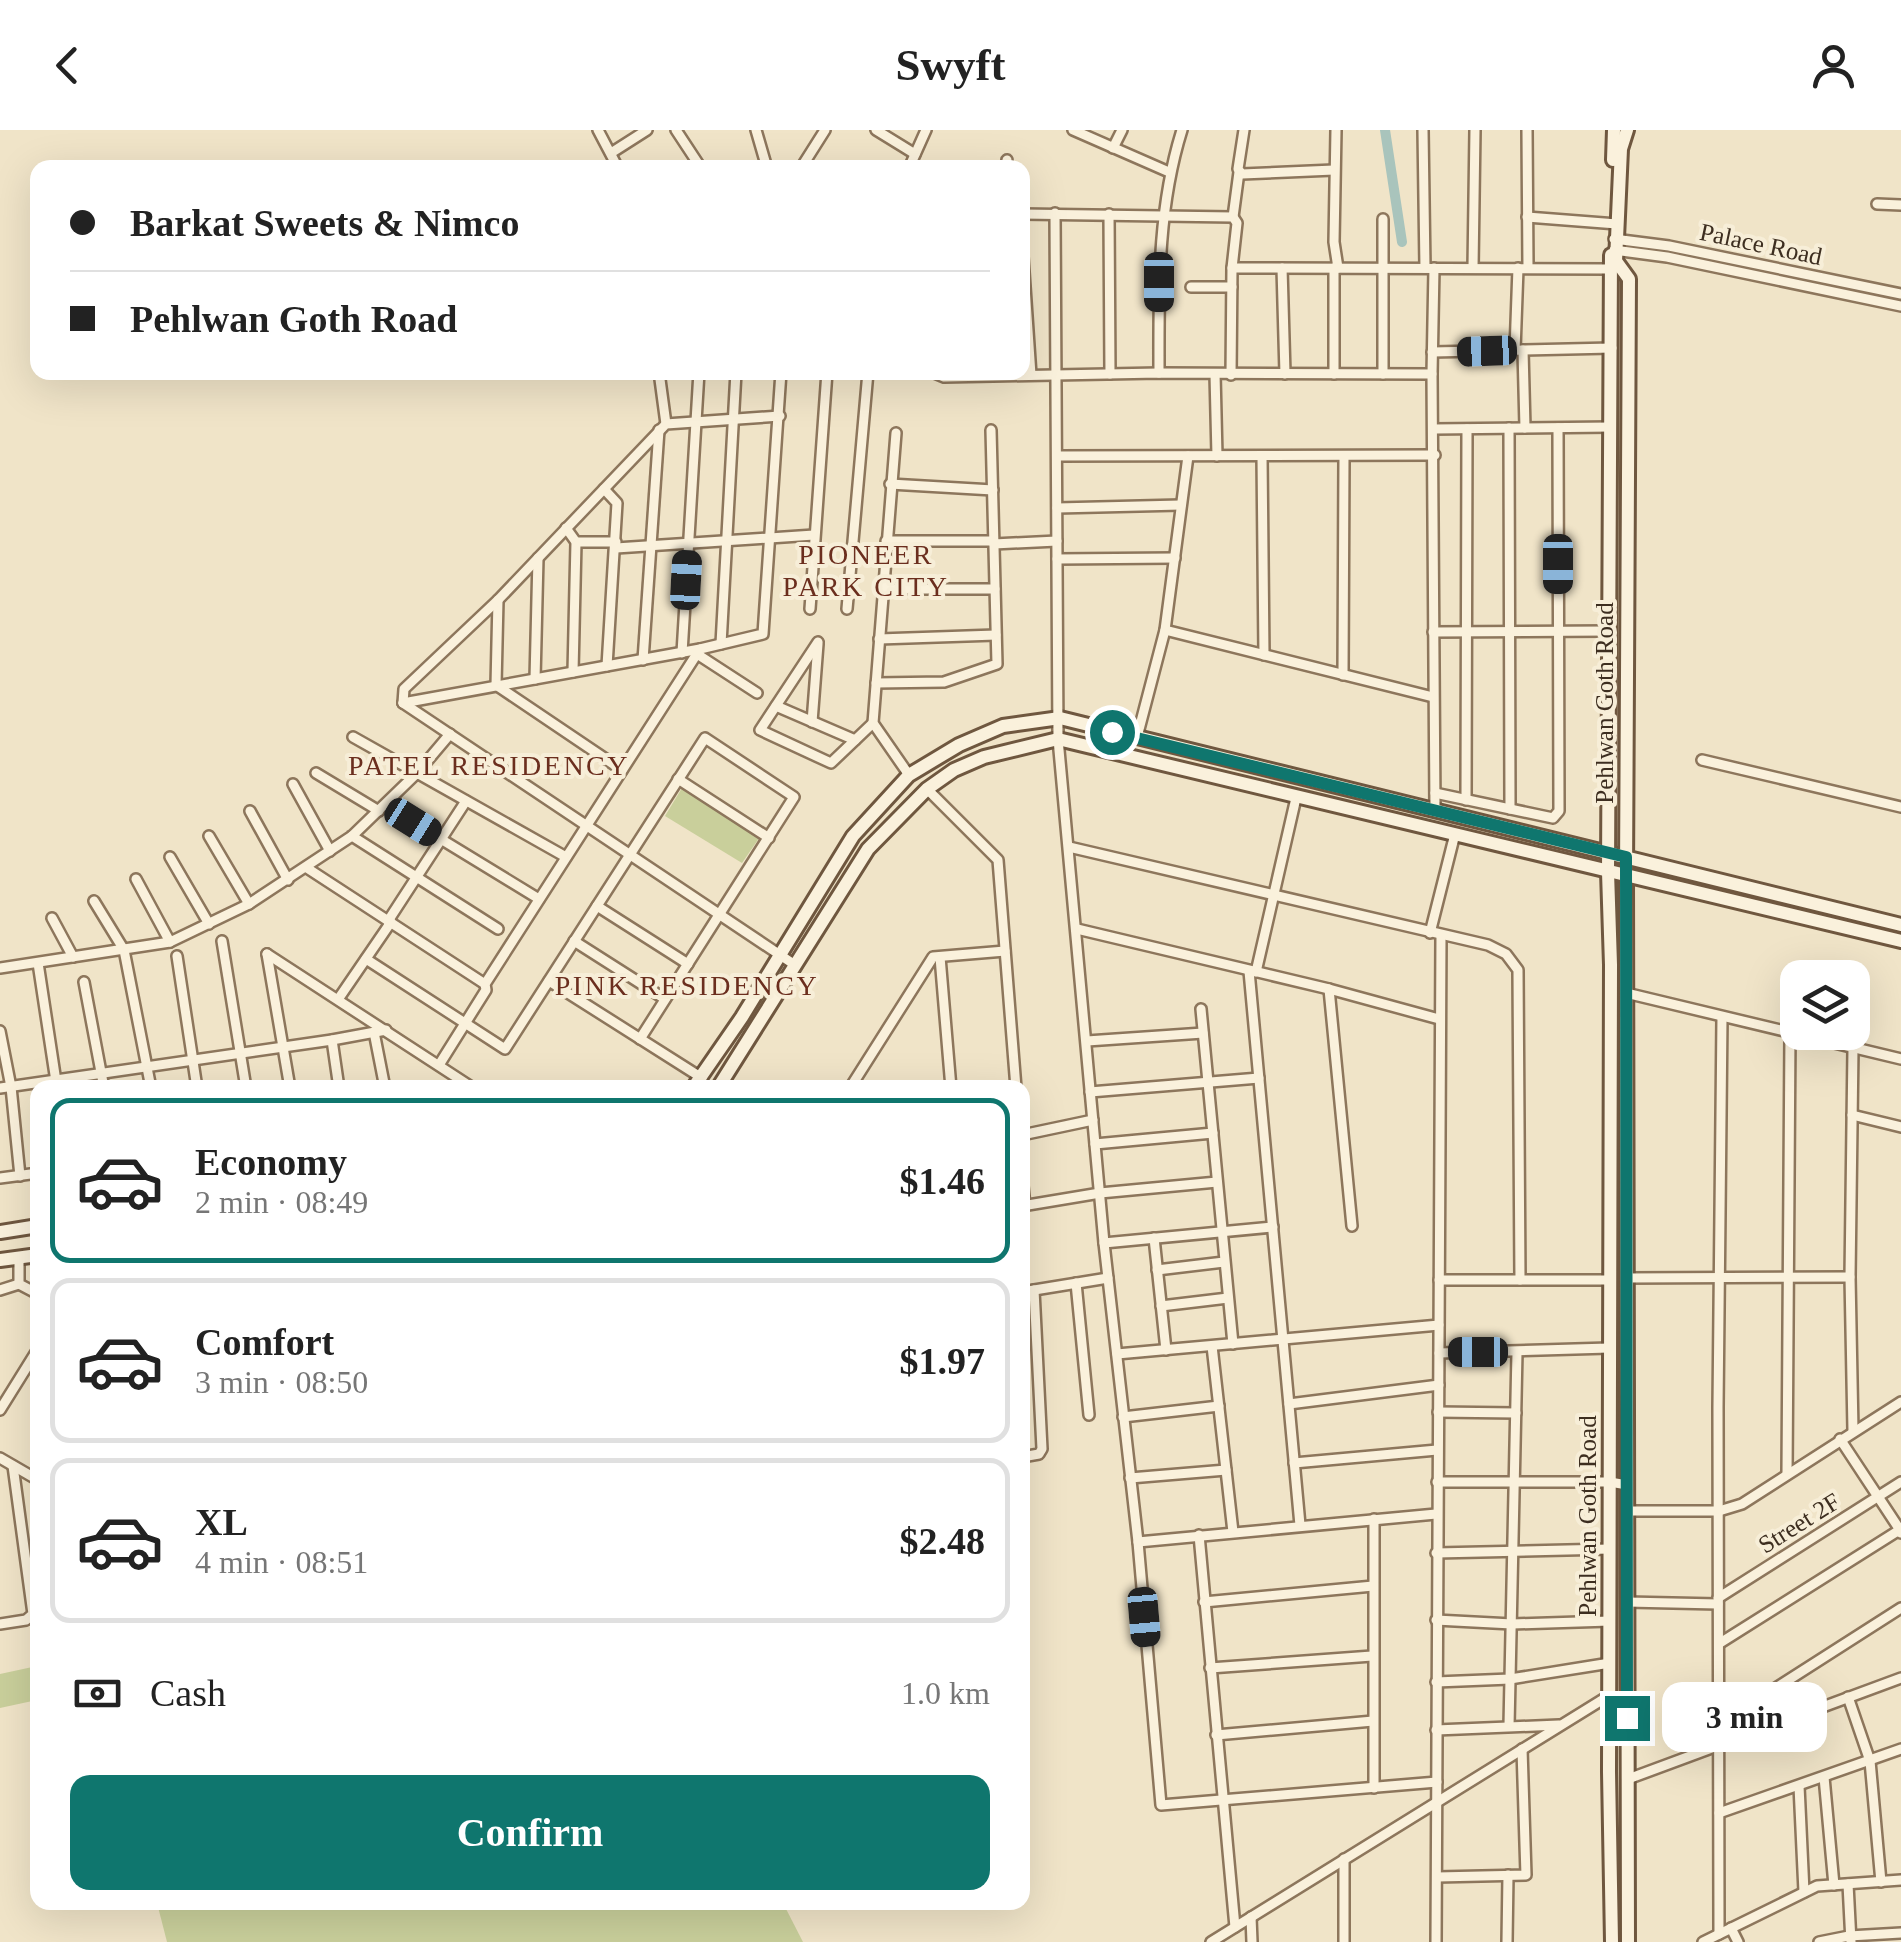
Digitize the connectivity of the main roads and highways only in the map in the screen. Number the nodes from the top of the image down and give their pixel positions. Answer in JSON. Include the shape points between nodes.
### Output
{"nodes":[{"id":1,"x":1614,"y":130,"type":"edge"},
{"id":2,"x":1627,"y":130,"type":"edge"},
{"id":3,"x":1614,"y":238,"type":"junction"},
{"id":4,"x":1610,"y":854,"type":"junction"},
{"id":5,"x":1626,"y":857,"type":"junction"},
{"id":6,"x":1608,"y":872,"type":"junction"},
{"id":7,"x":1626,"y":876,"type":"junction"},
{"id":8,"x":1901,"y":924,"type":"edge"},
{"id":9,"x":1901,"y":941,"type":"edge"},
{"id":10,"x":699,"y":1080,"type":"edge"},
{"id":11,"x":723,"y":1080,"type":"edge"},
{"id":12,"x":30,"y":1227,"type":"edge"},
{"id":13,"x":0,"y":1232,"type":"edge"},
{"id":14,"x":30,"y":1256,"type":"edge"},
{"id":15,"x":0,"y":1260,"type":"edge"},
{"id":16,"x":1612,"y":1942,"type":"edge"},
{"id":17,"x":1628,"y":1942,"type":"edge"}],
"edges":[{"from":1,"to":3,"type":"main road","name":"Pehlwan Goth Road"},
{"from":2,"to":3,"type":"main road","name":"Pehlwan Goth Road"},
{"from":3,"to":4,"type":"main road","name":"Pehlwan Goth Road"},
{"from":3,"to":5,"type":"main road","name":"Pehlwan Goth Road","via":[[1618,264],[1629,279]]},
{"from":4,"to":5,"type":"main road"},
{"from":4,"to":6,"type":"main road","name":"Pehlwan Goth Road"},
{"from":4,"to":10,"type":"main road","via":[[1060,718],[1003,726],[909,775],[852,836]]},
{"from":5,"to":7,"type":"main road","name":"Pehlwan Goth Road"},
{"from":5,"to":8,"type":"main road"},
{"from":6,"to":7,"type":"main road"},
{"from":6,"to":11,"type":"main road","via":[[1058,739],[954,770],[868,849]]},
{"from":6,"to":16,"type":"main road","name":"Pehlwan Goth Road"},
{"from":7,"to":9,"type":"main road"},
{"from":7,"to":17,"type":"main road","name":"Pehlwan Goth Road"},
{"from":12,"to":13,"type":"main road"},
{"from":14,"to":15,"type":"main road"}]}
